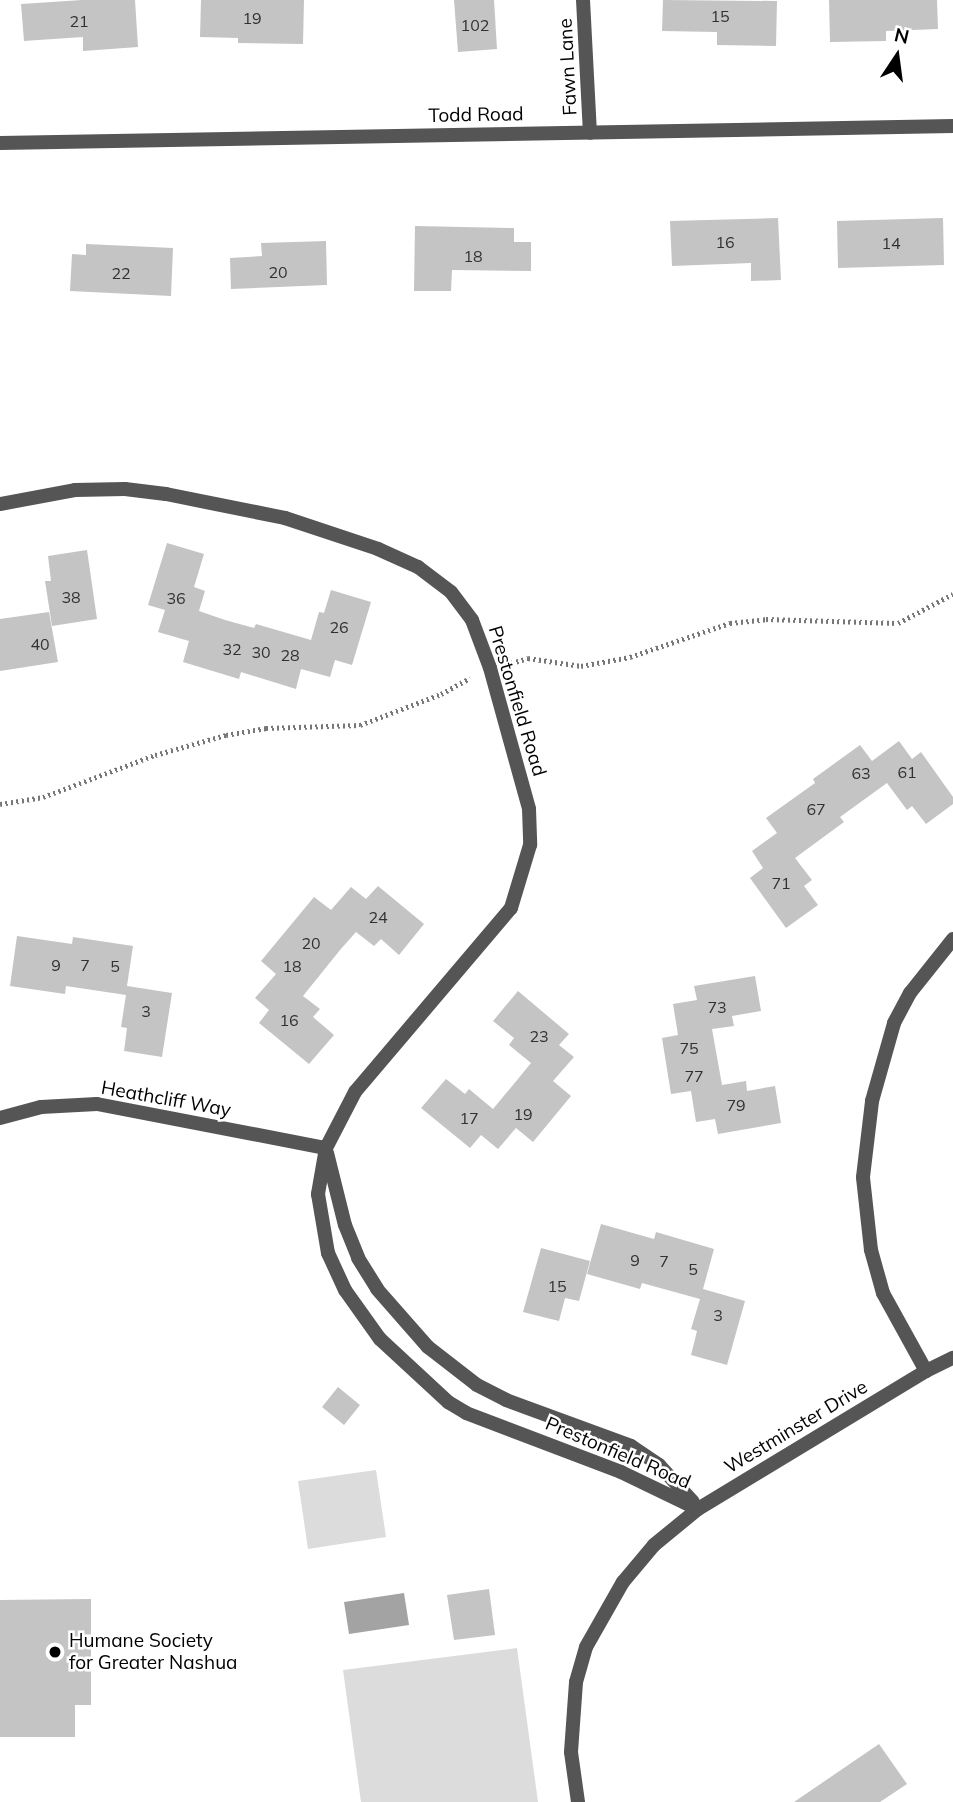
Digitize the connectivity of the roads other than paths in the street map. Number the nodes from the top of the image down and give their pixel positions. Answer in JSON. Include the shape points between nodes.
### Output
{"nodes":[{"id":1,"x":583,"y":0,"type":"edge"},
{"id":2,"x":953,"y":126,"type":"edge"},
{"id":3,"x":590,"y":132,"type":"junction"},
{"id":4,"x":0,"y":143,"type":"edge"},
{"id":5,"x":0,"y":504,"type":"edge"},
{"id":6,"x":953,"y":939,"type":"edge"},
{"id":7,"x":0,"y":1118,"type":"edge"},
{"id":8,"x":326,"y":1148,"type":"junction"},
{"id":9,"x":953,"y":1358,"type":"edge"},
{"id":10,"x":926,"y":1371,"type":"junction"},
{"id":11,"x":698,"y":1508,"type":"junction"},
{"id":12,"x":578,"y":1802,"type":"edge"}],
"edges":[{"from":1,"to":3,"type":"street","name":"Fawn Lane"},
{"from":2,"to":3,"type":"street","name":"Todd Road"},
{"from":3,"to":4,"type":"street","name":"Todd Road"},
{"from":5,"to":8,"type":"street","name":"Prestonfield Road","via":[[75,490],[125,489],[285,518],[418,567],[451,592],[472,620],[529,809],[527,856],[511,908],[355,1092]]},
{"from":6,"to":10,"type":"street","via":[[910,993],[894,1023],[872,1101],[863,1177],[871,1250],[883,1293]]},
{"from":7,"to":8,"type":"street","name":"Heathcliff Way","via":[[41,1107],[97,1104]]},
{"from":8,"to":11,"type":"street","name":"Prestonfield Road","via":[[358,1258],[377,1289],[428,1347],[477,1385],[506,1400],[631,1446],[659,1465]]},
{"from":8,"to":11,"type":"street","name":"Prestonfield Road","via":[[318,1194],[328,1253],[357,1309],[408,1368],[466,1413],[592,1460]]},
{"from":9,"to":10,"type":"street","name":"Westminster Drive"},
{"from":10,"to":11,"type":"street","name":"Westminster Drive"},
{"from":11,"to":12,"type":"street","name":"Westminster Drive","via":[[654,1545],[623,1582],[586,1647],[571,1721],[570,1752]]}]}
